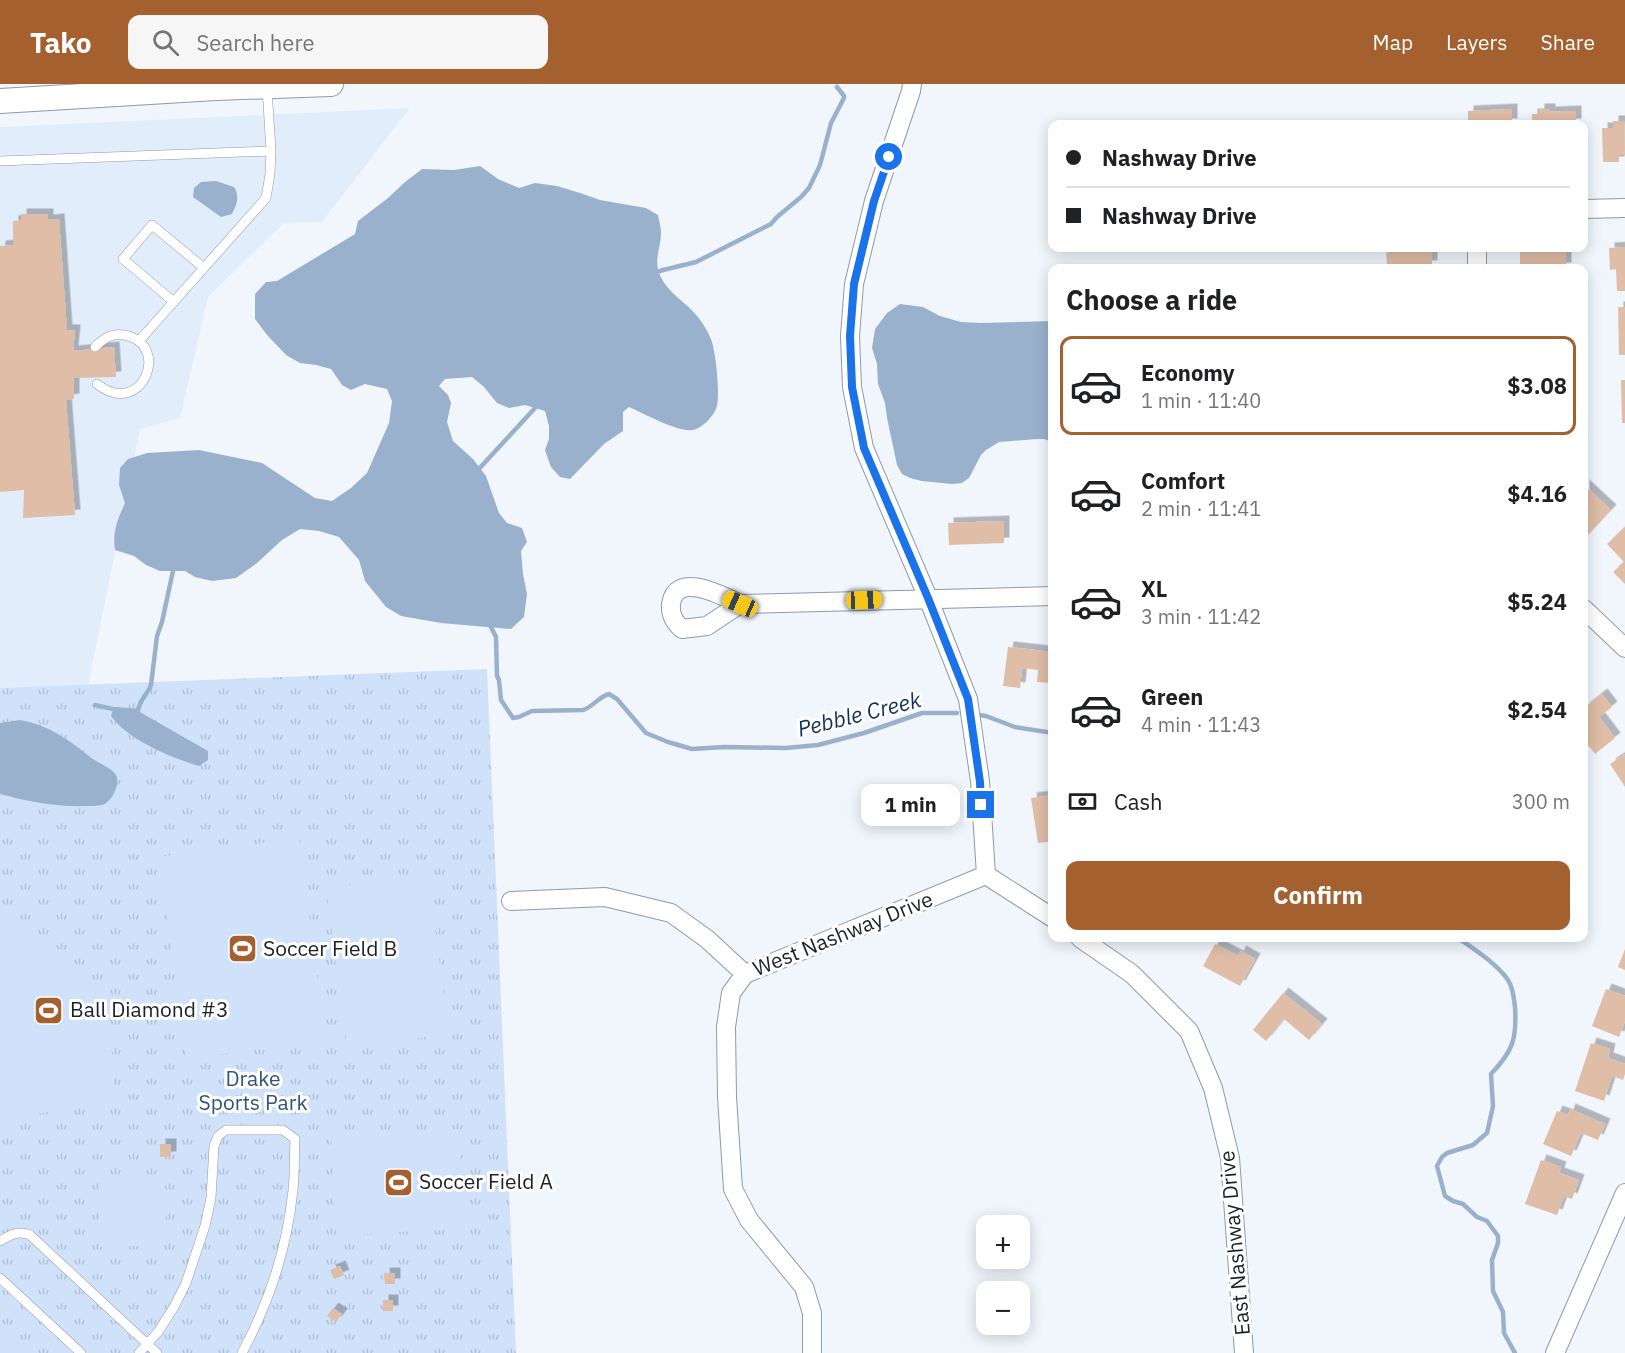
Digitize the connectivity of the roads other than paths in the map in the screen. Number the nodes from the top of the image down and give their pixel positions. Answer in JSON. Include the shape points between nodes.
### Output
{"nodes":[{"id":1,"x":331,"y":84,"type":"edge"},
{"id":2,"x":912,"y":84,"type":"edge"},
{"id":3,"x":216,"y":86,"type":"edge"},
{"id":4,"x":267,"y":86,"type":"junction"},
{"id":5,"x":0,"y":101,"type":"edge"},
{"id":6,"x":271,"y":151,"type":"junction"},
{"id":7,"x":0,"y":161,"type":"edge"},
{"id":8,"x":1625,"y":208,"type":"edge"},
{"id":9,"x":1588,"y":209,"type":"edge"},
{"id":10,"x":204,"y":268,"type":"junction"},
{"id":11,"x":174,"y":302,"type":"junction"},
{"id":12,"x":139,"y":341,"type":"junction"},
{"id":13,"x":95,"y":347,"type":"dead end"},
{"id":14,"x":98,"y":384,"type":"dead end"},
{"id":15,"x":1048,"y":596,"type":"edge"},
{"id":16,"x":928,"y":598,"type":"junction"},
{"id":17,"x":740,"y":604,"type":"dead end"},
{"id":18,"x":1588,"y":613,"type":"edge"},
{"id":19,"x":1625,"y":648,"type":"edge"},
{"id":20,"x":986,"y":875,"type":"junction"},
{"id":21,"x":511,"y":901,"type":"dead end"},
{"id":22,"x":1048,"y":915,"type":"edge"},
{"id":23,"x":1086,"y":942,"type":"edge"},
{"id":24,"x":745,"y":974,"type":"junction"},
{"id":25,"x":1625,"y":1193,"type":"edge"},
{"id":26,"x":0,"y":1240,"type":"edge"},
{"id":27,"x":0,"y":1278,"type":"edge"},
{"id":28,"x":147,"y":1344,"type":"junction"},
{"id":29,"x":81,"y":1353,"type":"edge"},
{"id":30,"x":139,"y":1353,"type":"edge"},
{"id":31,"x":158,"y":1353,"type":"edge"},
{"id":32,"x":242,"y":1353,"type":"edge"},
{"id":33,"x":812,"y":1353,"type":"edge"},
{"id":34,"x":1244,"y":1353,"type":"edge"},
{"id":35,"x":1555,"y":1353,"type":"edge"}],
"edges":[{"from":1,"to":4,"type":"main road"},
{"from":2,"to":16,"type":"street","via":[[874,201],[854,284],[850,336],[852,387],[864,448]]},
{"from":3,"to":4,"type":"main road"},
{"from":3,"to":5,"type":"main road"},
{"from":4,"to":6,"type":"lane"},
{"from":6,"to":7,"type":"lane"},
{"from":6,"to":10,"type":"lane","via":[[266,198]]},
{"from":8,"to":9,"type":"street"},
{"from":10,"to":11,"type":"lane"},
{"from":10,"to":11,"type":"lane","via":[[152,225],[123,259]]},
{"from":11,"to":12,"type":"lane"},
{"from":12,"to":13,"type":"lane","via":[[121,334],[111,335]]},
{"from":12,"to":14,"type":"lane","via":[[149,358],[147,377],[141,385],[124,393]]},
{"from":15,"to":16,"type":"street"},
{"from":16,"to":17,"type":"street"},
{"from":16,"to":20,"type":"street","via":[[968,699],[980,782]]},
{"from":18,"to":19,"type":"street"},
{"from":20,"to":22,"type":"street"},
{"from":20,"to":24,"type":"street","name":"West Nashway Drive"},
{"from":21,"to":24,"type":"street","via":[[605,897],[670,914],[707,939]]},
{"from":23,"to":34,"type":"street","name":"East Nashway Drive","via":[[1132,974],[1189,1031],[1213,1088],[1230,1158]]},
{"from":24,"to":33,"type":"street","name":"West Nashway Drive","via":[[731,993],[726,1027],[733,1189],[749,1220],[804,1287],[812,1313]]},
{"from":25,"to":35,"type":"street"},
{"from":26,"to":28,"type":"lane","via":[[13,1233],[30,1235]]},
{"from":27,"to":29,"type":"lane"},
{"from":28,"to":30,"type":"lane"},
{"from":28,"to":31,"type":"lane"},
{"from":28,"to":32,"type":"lane","via":[[174,1307],[196,1255],[211,1198],[218,1136],[226,1130],[283,1130],[294,1139],[289,1220],[276,1278]]}]}
